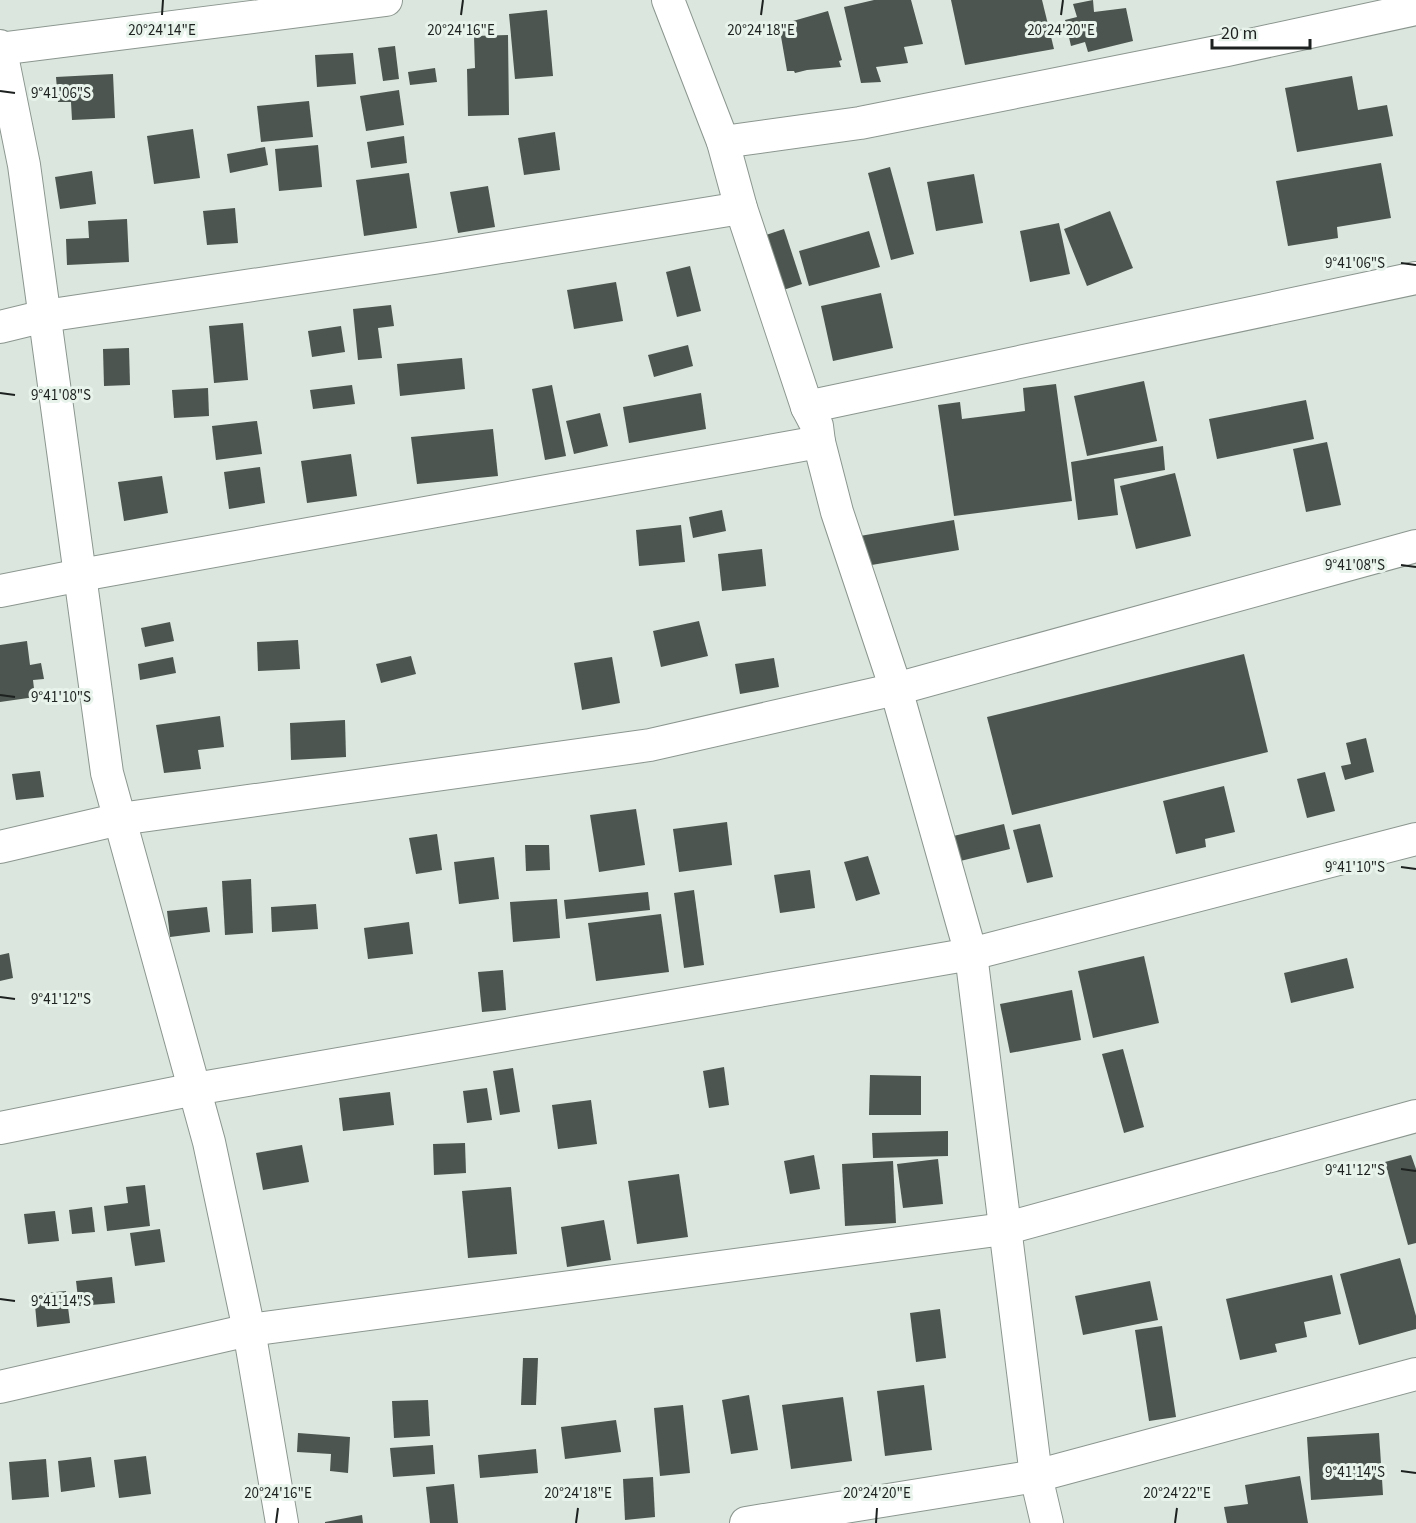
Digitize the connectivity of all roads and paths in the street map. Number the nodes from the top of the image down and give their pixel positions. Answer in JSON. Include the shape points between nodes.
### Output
{"nodes":[{"id":1,"x":386,"y":0,"type":"edge"},
{"id":2,"x":668,"y":0,"type":"edge"},
{"id":3,"x":1416,"y":9,"type":"edge"},
{"id":4,"x":0,"y":48,"type":"edge"},
{"id":5,"x":723,"y":142,"type":"junction"},
{"id":6,"x":741,"y":208,"type":"junction"},
{"id":7,"x":1416,"y":278,"type":"edge"},
{"id":8,"x":45,"y":316,"type":"junction"},
{"id":9,"x":0,"y":327,"type":"edge"},
{"id":10,"x":807,"y":406,"type":"junction"},
{"id":11,"x":819,"y":442,"type":"junction"},
{"id":12,"x":1416,"y":546,"type":"edge"},
{"id":13,"x":81,"y":575,"type":"junction"},
{"id":14,"x":0,"y":591,"type":"edge"},
{"id":15,"x":896,"y":689,"type":"junction"},
{"id":16,"x":120,"y":819,"type":"junction"},
{"id":17,"x":1416,"y":839,"type":"edge"},
{"id":18,"x":0,"y":847,"type":"edge"},
{"id":19,"x":971,"y":954,"type":"junction"},
{"id":20,"x":195,"y":1089,"type":"junction"},
{"id":21,"x":1416,"y":1116,"type":"edge"},
{"id":22,"x":0,"y":1128,"type":"edge"},
{"id":23,"x":1004,"y":1229,"type":"junction"},
{"id":24,"x":249,"y":1330,"type":"junction"},
{"id":25,"x":1416,"y":1374,"type":"edge"},
{"id":26,"x":0,"y":1387,"type":"edge"},
{"id":27,"x":1036,"y":1476,"type":"junction"},
{"id":28,"x":282,"y":1523,"type":"edge"},
{"id":29,"x":746,"y":1523,"type":"edge"},
{"id":30,"x":1047,"y":1523,"type":"edge"}],
"edges":[{"from":1,"to":4,"type":"street"},
{"from":2,"to":5,"type":"street"},
{"from":3,"to":5,"type":"street","via":[[860,123]]},
{"from":4,"to":8,"type":"street","via":[[24,165]]},
{"from":5,"to":6,"type":"street"},
{"from":6,"to":8,"type":"street"},
{"from":6,"to":10,"type":"street"},
{"from":7,"to":10,"type":"street"},
{"from":8,"to":9,"type":"street"},
{"from":8,"to":13,"type":"street"},
{"from":10,"to":11,"type":"street","via":[[818,426]]},
{"from":11,"to":13,"type":"street"},
{"from":11,"to":15,"type":"street","via":[[837,512]]},
{"from":12,"to":15,"type":"street"},
{"from":13,"to":14,"type":"street"},
{"from":13,"to":16,"type":"street","via":[[107,773]]},
{"from":15,"to":16,"type":"street","via":[[650,745]]},
{"from":15,"to":19,"type":"street"},
{"from":16,"to":18,"type":"street"},
{"from":16,"to":20,"type":"street"},
{"from":17,"to":19,"type":"street"},
{"from":19,"to":20,"type":"street"},
{"from":19,"to":23,"type":"street"},
{"from":20,"to":22,"type":"street"},
{"from":20,"to":24,"type":"street"},
{"from":21,"to":23,"type":"street"},
{"from":23,"to":24,"type":"street"},
{"from":23,"to":27,"type":"street"},
{"from":24,"to":26,"type":"street"},
{"from":24,"to":28,"type":"street"},
{"from":25,"to":27,"type":"street"},
{"from":27,"to":29,"type":"street"},
{"from":27,"to":30,"type":"street"}]}
